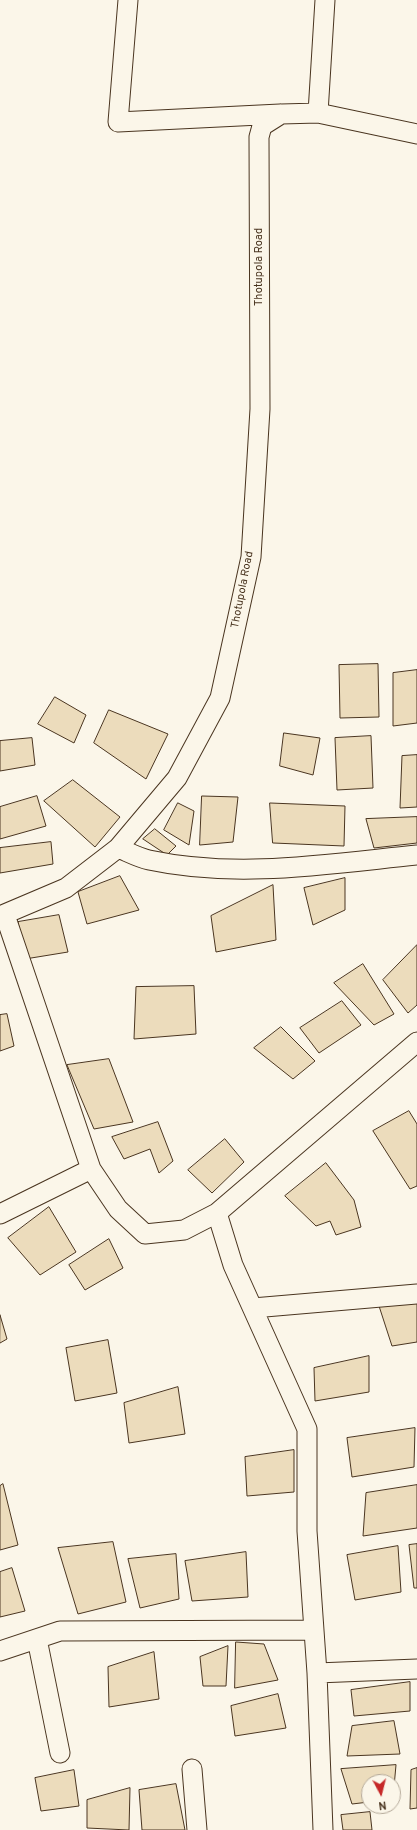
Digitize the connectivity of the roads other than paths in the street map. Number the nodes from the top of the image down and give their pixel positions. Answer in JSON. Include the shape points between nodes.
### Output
{"nodes":[{"id":1,"x":128,"y":0,"type":"edge"},
{"id":2,"x":325,"y":0,"type":"edge"},
{"id":3,"x":318,"y":113,"type":"junction"},
{"id":4,"x":281,"y":114,"type":"junction"},
{"id":5,"x":417,"y":134,"type":"edge"},
{"id":6,"x":118,"y":848,"type":"junction"},
{"id":7,"x":417,"y":855,"type":"edge"},
{"id":8,"x":2,"y":916,"type":"edge"},
{"id":9,"x":417,"y":1042,"type":"edge"},
{"id":10,"x":91,"y":1169,"type":"junction"},
{"id":11,"x":218,"y":1213,"type":"junction"},
{"id":12,"x":0,"y":1214,"type":"edge"},
{"id":13,"x":417,"y":1294,"type":"edge"},
{"id":14,"x":253,"y":1308,"type":"junction"},
{"id":15,"x":314,"y":1630,"type":"junction"},
{"id":16,"x":37,"y":1639,"type":"junction"},
{"id":17,"x":0,"y":1652,"type":"edge"},
{"id":18,"x":417,"y":1669,"type":"edge"},
{"id":19,"x":317,"y":1674,"type":"junction"},
{"id":20,"x":60,"y":1754,"type":"dead end"},
{"id":21,"x":192,"y":1769,"type":"dead end"},
{"id":22,"x":197,"y":1830,"type":"edge"},
{"id":23,"x":323,"y":1830,"type":"edge"}],
"edges":[{"from":1,"to":4,"type":"street","via":[[118,122]]},
{"from":2,"to":3,"type":"street"},
{"from":3,"to":4,"type":"street"},
{"from":3,"to":5,"type":"street"},
{"from":4,"to":6,"type":"street","name":"Thotupola Road","via":[[262,126],[259,137],[260,409],[251,557],[220,698],[177,778]]},
{"from":6,"to":7,"type":"street","via":[[148,860],[217,870],[289,868]]},
{"from":6,"to":8,"type":"street","name":"Thotupola Road","via":[[66,888]]},
{"from":8,"to":10,"type":"street"},
{"from":9,"to":11,"type":"street"},
{"from":10,"to":11,"type":"street","via":[[118,1209],[145,1234],[184,1230]]},
{"from":10,"to":12,"type":"street"},
{"from":11,"to":14,"type":"street","via":[[233,1265]]},
{"from":13,"to":14,"type":"street"},
{"from":14,"to":15,"type":"street","via":[[307,1429],[307,1531]]},
{"from":15,"to":16,"type":"street","via":[[60,1631]]},
{"from":15,"to":19,"type":"street"},
{"from":16,"to":17,"type":"street"},
{"from":16,"to":20,"type":"street"},
{"from":18,"to":19,"type":"street"},
{"from":19,"to":23,"type":"street"},
{"from":21,"to":22,"type":"street"}]}
